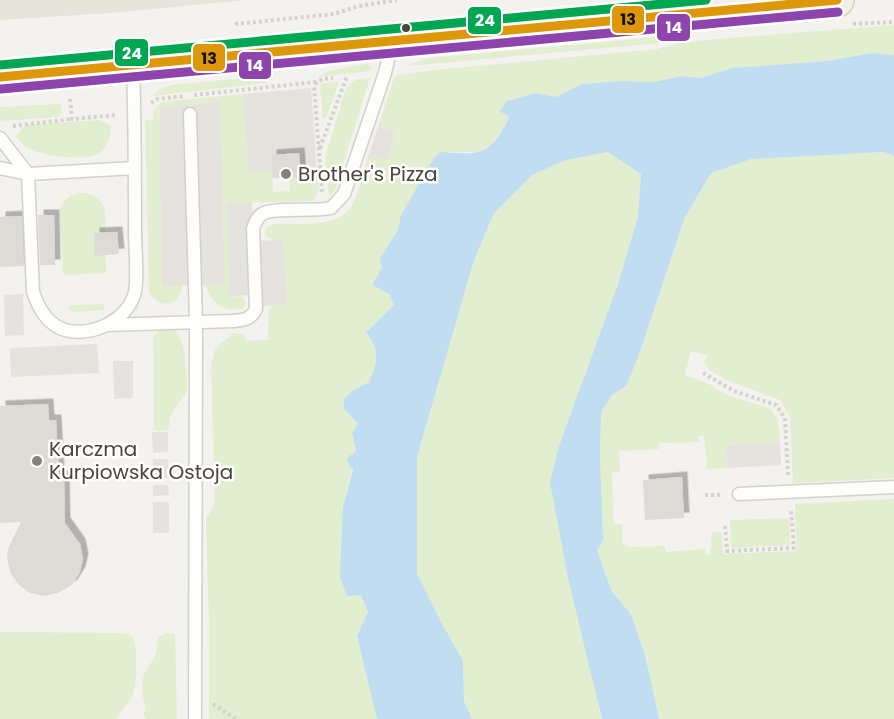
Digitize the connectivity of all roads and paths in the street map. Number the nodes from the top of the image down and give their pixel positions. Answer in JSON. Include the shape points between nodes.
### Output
{"nodes":[{"id":1,"x":397,"y":0,"type":"edge"},
{"id":2,"x":843,"y":12,"type":"edge"},
{"id":3,"x":334,"y":14,"type":"dead end"},
{"id":4,"x":894,"y":22,"type":"edge"},
{"id":5,"x":389,"y":57,"type":"junction"},
{"id":6,"x":133,"y":66,"type":"junction"},
{"id":7,"x":347,"y":76,"type":"junction"},
{"id":8,"x":0,"y":77,"type":"edge"},
{"id":9,"x":316,"y":82,"type":"junction"},
{"id":10,"x":134,"y":113,"type":"junction"},
{"id":11,"x":190,"y":114,"type":"dead end"},
{"id":12,"x":72,"y":119,"type":"dead end"},
{"id":13,"x":10,"y":126,"type":"dead end"},
{"id":14,"x":0,"y":138,"type":"edge"},
{"id":15,"x":319,"y":151,"type":"junction"},
{"id":16,"x":0,"y":168,"type":"edge"},
{"id":17,"x":135,"y":168,"type":"junction"},
{"id":18,"x":28,"y":174,"type":"junction"},
{"id":19,"x":323,"y":210,"type":"junction"},
{"id":20,"x":196,"y":322,"type":"junction"},
{"id":21,"x":107,"y":325,"type":"junction"},
{"id":22,"x":703,"y":373,"type":"dead end"},
{"id":23,"x":894,"y":487,"type":"edge"},
{"id":24,"x":789,"y":492,"type":"junction"},
{"id":25,"x":739,"y":494,"type":"dead end"},
{"id":26,"x":725,"y":526,"type":"dead end"},
{"id":27,"x":195,"y":719,"type":"edge"}],
"edges":[{"from":1,"to":3,"type":"path"},
{"from":2,"to":4,"type":"path"},
{"from":2,"to":5,"type":"main road"},
{"from":5,"to":6,"type":"main road"},
{"from":5,"to":7,"type":"path"},
{"from":5,"to":19,"type":"lane","via":[[344,194],[331,208]]},
{"from":6,"to":8,"type":"main road"},
{"from":6,"to":10,"type":"lane"},
{"from":7,"to":9,"type":"path"},
{"from":7,"to":15,"type":"path"},
{"from":9,"to":10,"type":"path","via":[[157,99]]},
{"from":9,"to":15,"type":"path"},
{"from":10,"to":17,"type":"lane"},
{"from":11,"to":20,"type":"lane"},
{"from":12,"to":13,"type":"path"},
{"from":14,"to":18,"type":"lane"},
{"from":15,"to":19,"type":"path"},
{"from":16,"to":18,"type":"lane"},
{"from":17,"to":18,"type":"lane"},
{"from":17,"to":21,"type":"lane","via":[[135,292],[123,313]]},
{"from":18,"to":21,"type":"lane","via":[[33,292],[38,306],[47,318],[71,331]]},
{"from":19,"to":20,"type":"lane","via":[[263,213],[253,229],[256,309],[252,316],[245,320]]},
{"from":20,"to":21,"type":"lane"},
{"from":20,"to":27,"type":"lane"},
{"from":22,"to":24,"type":"path","via":[[734,391],[776,405],[785,418]]},
{"from":23,"to":24,"type":"lane"},
{"from":24,"to":25,"type":"lane"},
{"from":24,"to":26,"type":"path","via":[[794,548],[727,551]]}]}
